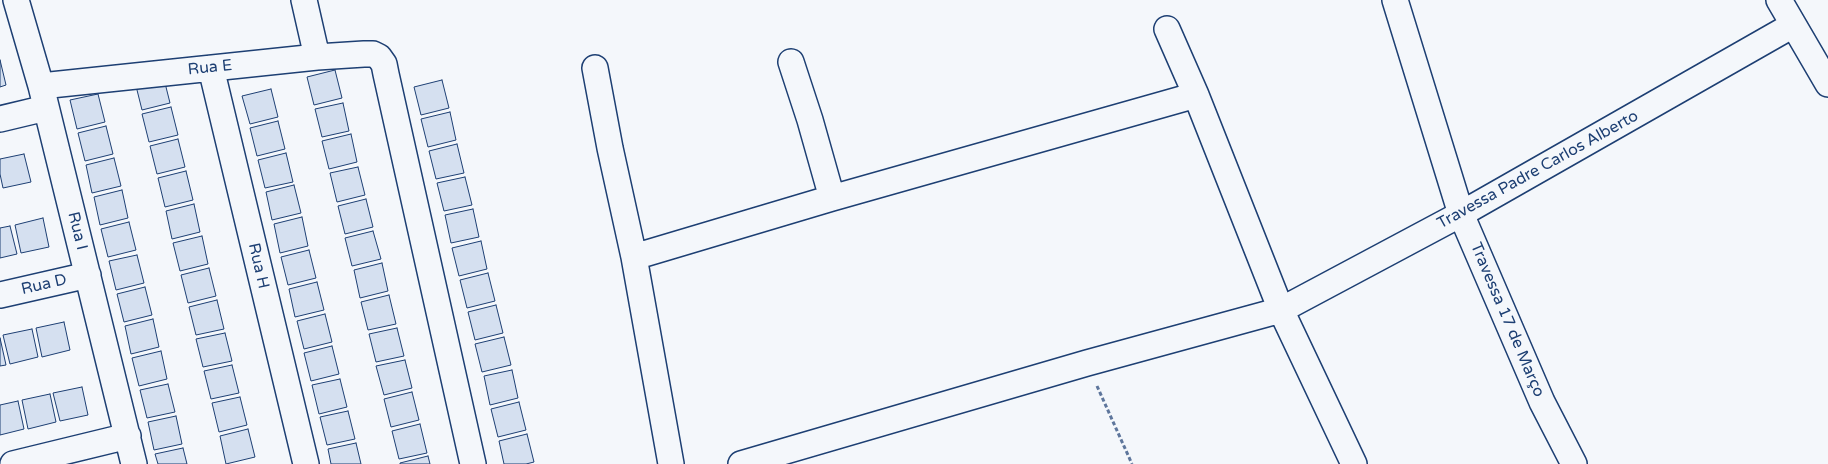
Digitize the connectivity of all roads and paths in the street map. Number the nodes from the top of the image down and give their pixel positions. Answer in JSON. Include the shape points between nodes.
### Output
{"nodes":[{"id":1,"x":16,"y":0,"type":"edge"},
{"id":2,"x":304,"y":0,"type":"edge"},
{"id":3,"x":1395,"y":0,"type":"edge"},
{"id":4,"x":1780,"y":0,"type":"edge"},
{"id":5,"x":1793,"y":25,"type":"junction"},
{"id":6,"x":1167,"y":29,"type":"dead end"},
{"id":7,"x":316,"y":57,"type":"junction"},
{"id":8,"x":1821,"y":58,"type":"edge"},
{"id":9,"x":791,"y":62,"type":"dead end"},
{"id":10,"x":211,"y":68,"type":"junction"},
{"id":11,"x":595,"y":68,"type":"dead end"},
{"id":12,"x":1828,"y":84,"type":"edge"},
{"id":13,"x":1196,"y":95,"type":"junction"},
{"id":14,"x":43,"y":97,"type":"junction"},
{"id":15,"x":0,"y":119,"type":"edge"},
{"id":16,"x":832,"y":198,"type":"junction"},
{"id":17,"x":1461,"y":214,"type":"junction"},
{"id":18,"x":634,"y":257,"type":"junction"},
{"id":19,"x":88,"y":275,"type":"junction"},
{"id":20,"x":0,"y":295,"type":"edge"},
{"id":21,"x":1281,"y":310,"type":"junction"},
{"id":22,"x":1087,"y":363,"type":"junction"},
{"id":23,"x":128,"y":436,"type":"junction"},
{"id":24,"x":13,"y":464,"type":"edge"},
{"id":25,"x":134,"y":464,"type":"edge"},
{"id":26,"x":306,"y":464,"type":"edge"},
{"id":27,"x":473,"y":464,"type":"edge"},
{"id":28,"x":671,"y":464,"type":"edge"},
{"id":29,"x":741,"y":464,"type":"edge"},
{"id":30,"x":1132,"y":464,"type":"edge"},
{"id":31,"x":1354,"y":464,"type":"edge"},
{"id":32,"x":1574,"y":464,"type":"edge"}],
"edges":[{"from":1,"to":14,"type":"street","name":"Rua I"},
{"from":2,"to":7,"type":"street"},
{"from":3,"to":17,"type":"street","name":"Travessa 17 de Março"},
{"from":4,"to":5,"type":"street"},
{"from":5,"to":8,"type":"street"},
{"from":5,"to":17,"type":"street","name":"Travessa Padre Carlos Alberto"},
{"from":6,"to":13,"type":"street"},
{"from":7,"to":10,"type":"street","name":"Rua E"},
{"from":7,"to":27,"type":"street","name":"Rua E","via":[[373,54],[384,64]]},
{"from":8,"to":12,"type":"street"},
{"from":9,"to":16,"type":"street"},
{"from":10,"to":14,"type":"street","name":"Rua E"},
{"from":10,"to":26,"type":"street","name":"Rua H"},
{"from":11,"to":18,"type":"street"},
{"from":13,"to":16,"type":"street"},
{"from":13,"to":21,"type":"street"},
{"from":14,"to":15,"type":"street","name":"Rua E"},
{"from":14,"to":19,"type":"street","name":"Rua I"},
{"from":16,"to":18,"type":"street"},
{"from":17,"to":21,"type":"street","name":"Travessa Padre Carlos Alberto"},
{"from":17,"to":32,"type":"street","name":"Travessa 17 de Março","via":[[1542,402]]},
{"from":18,"to":28,"type":"street"},
{"from":19,"to":20,"type":"street","name":"Rua D"},
{"from":19,"to":23,"type":"street","name":"Rua I"},
{"from":21,"to":22,"type":"street","name":"Travessa Padre Carlos Alberto"},
{"from":21,"to":31,"type":"street"},
{"from":22,"to":29,"type":"street","name":"Travessa Padre Carlos Alberto"},
{"from":22,"to":30,"type":"path"},
{"from":23,"to":24,"type":"street"},
{"from":23,"to":25,"type":"street","name":"Rua I"}]}
